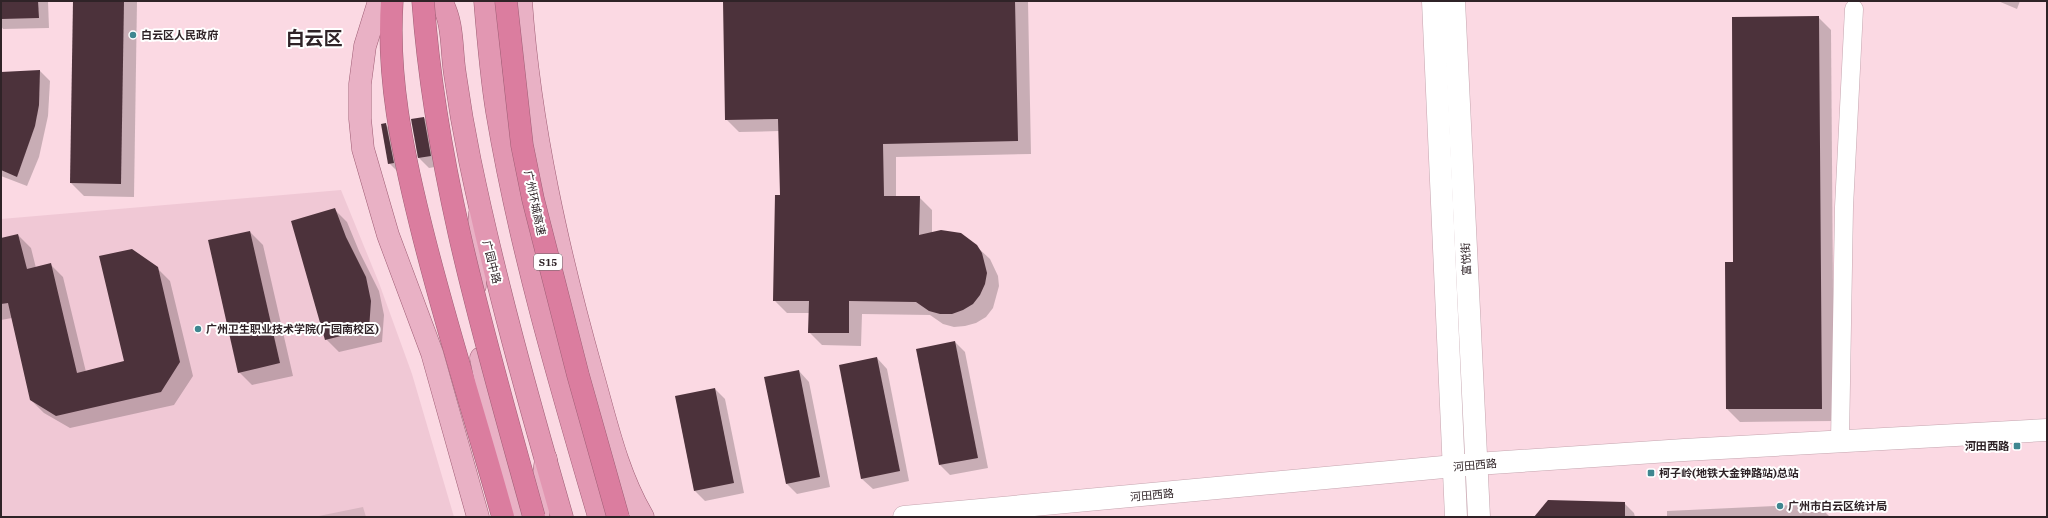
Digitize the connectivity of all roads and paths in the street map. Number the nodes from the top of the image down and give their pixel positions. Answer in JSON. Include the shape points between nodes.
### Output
{"nodes":[{"id":1,"x":379,"y":1,"type":"edge"},
{"id":2,"x":392,"y":1,"type":"edge"},
{"id":3,"x":423,"y":1,"type":"edge"},
{"id":4,"x":485,"y":1,"type":"edge"},
{"id":5,"x":506,"y":1,"type":"edge"},
{"id":6,"x":512,"y":1,"type":"edge"},
{"id":7,"x":1433,"y":1,"type":"edge"},
{"id":8,"x":1454,"y":1,"type":"edge"},
{"id":9,"x":446,"y":5,"type":"edge"},
{"id":10,"x":1854,"y":9,"type":"dead end"},
{"id":11,"x":521,"y":11,"type":"edge"},
{"id":12,"x":480,"y":209,"type":"junction"},
{"id":13,"x":587,"y":352,"type":"junction"},
{"id":14,"x":569,"y":414,"type":"junction"},
{"id":15,"x":2047,"y":430,"type":"edge"},
{"id":16,"x":1840,"y":441,"type":"junction"},
{"id":17,"x":546,"y":460,"type":"junction"},
{"id":18,"x":1476,"y":464,"type":"junction"},
{"id":19,"x":1453,"y":467,"type":"junction"},
{"id":20,"x":478,"y":517,"type":"edge"},
{"id":21,"x":503,"y":517,"type":"edge"},
{"id":22,"x":520,"y":517,"type":"edge"},
{"id":23,"x":534,"y":517,"type":"edge"},
{"id":24,"x":538,"y":517,"type":"edge"},
{"id":25,"x":562,"y":517,"type":"edge"},
{"id":26,"x":599,"y":517,"type":"edge"},
{"id":27,"x":618,"y":517,"type":"edge"},
{"id":28,"x":643,"y":517,"type":"edge"},
{"id":29,"x":904,"y":517,"type":"edge"},
{"id":30,"x":1456,"y":517,"type":"edge"},
{"id":31,"x":1479,"y":517,"type":"edge"}],
"edges":[{"from":1,"to":20,"type":"main road","via":[[365,46],[360,84],[363,149],[388,235],[432,353]]},
{"from":2,"to":21,"type":"highway","via":[[391,68],[404,157],[431,266]]},
{"from":3,"to":23,"type":"highway","bridge":true,"via":[[432,88],[448,188],[486,342]]},
{"from":4,"to":14,"type":"highway","via":[[497,111],[507,164],[536,290]]},
{"from":5,"to":27,"type":"highway","name":"广州环城高速","number":"S15","bridge":true,"via":[[522,145],[533,200]]},
{"from":6,"to":11,"type":"main road"},
{"from":7,"to":19,"type":"street","name":"富悦街"},
{"from":8,"to":18,"type":"street","name":"富悦街"},
{"from":9,"to":12,"type":"highway","name":"广园中路","via":[[454,73]]},
{"from":10,"to":16,"type":"street","via":[[1844,207]]},
{"from":11,"to":13,"type":"main road","via":[[532,102],[545,177]]},
{"from":12,"to":17,"type":"highway","name":"广园中路","via":[[508,324]]},
{"from":12,"to":22,"type":"main road","via":[[475,264],[478,345]]},
{"from":13,"to":14,"type":"main road"},
{"from":13,"to":28,"type":"main road","via":[[622,473]]},
{"from":14,"to":26,"type":"highway"},
{"from":15,"to":16,"type":"street","name":"河田西路"},
{"from":16,"to":18,"type":"street","name":"河田西路"},
{"from":17,"to":24,"type":"main road"},
{"from":17,"to":25,"type":"highway","name":"广园中路"},
{"from":18,"to":19,"type":"street","name":"河田西路"},
{"from":18,"to":31,"type":"street","name":"富悦街"},
{"from":19,"to":29,"type":"street","name":"河田西路"},
{"from":19,"to":30,"type":"street","name":"富悦街"}]}
